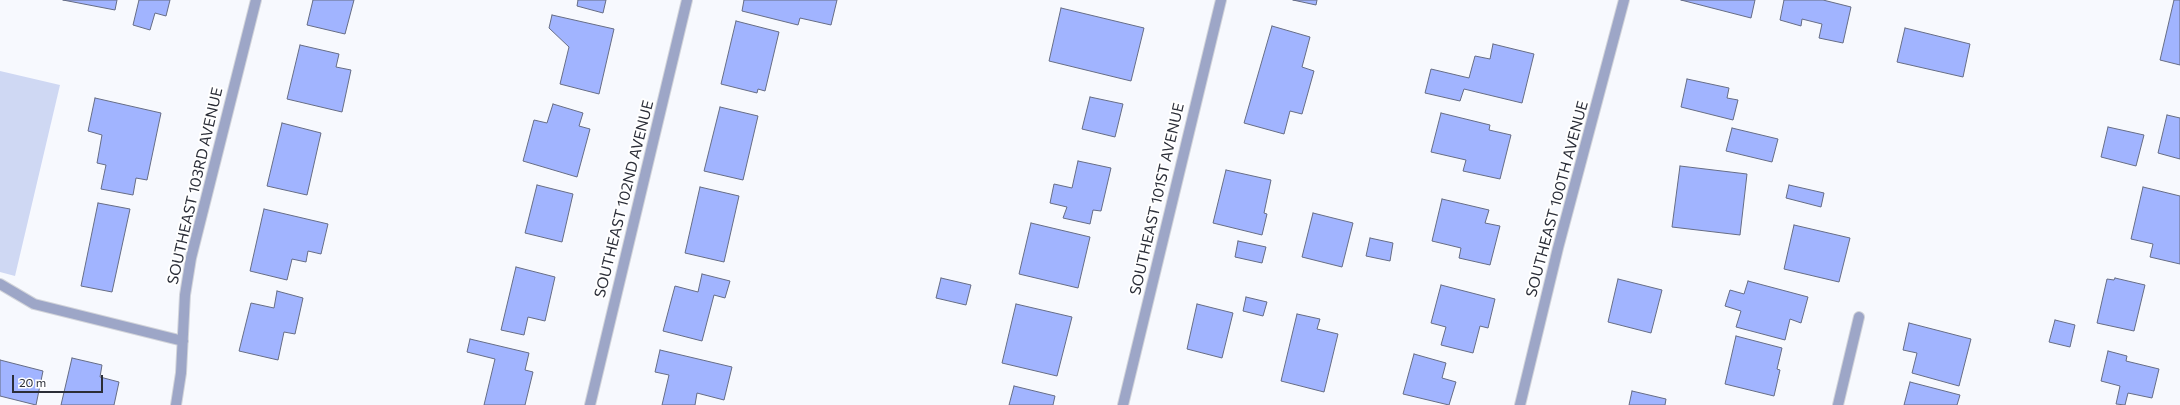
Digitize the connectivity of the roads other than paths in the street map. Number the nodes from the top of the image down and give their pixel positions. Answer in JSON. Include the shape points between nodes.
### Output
{"nodes":[{"id":1,"x":256,"y":0,"type":"edge"},
{"id":2,"x":687,"y":0,"type":"edge"},
{"id":3,"x":1221,"y":0,"type":"edge"},
{"id":4,"x":1624,"y":0,"type":"edge"},
{"id":5,"x":0,"y":284,"type":"edge"},
{"id":6,"x":1859,"y":317,"type":"dead end"},
{"id":7,"x":183,"y":341,"type":"junction"},
{"id":8,"x":176,"y":405,"type":"edge"},
{"id":9,"x":590,"y":405,"type":"edge"},
{"id":10,"x":1123,"y":405,"type":"edge"},
{"id":11,"x":1520,"y":405,"type":"edge"},
{"id":12,"x":1838,"y":405,"type":"edge"}],
"edges":[{"from":1,"to":7,"type":"street","name":"SOUTHEAST 103RD AVENUE","via":[[191,258],[185,295]]},
{"from":2,"to":9,"type":"street","name":"SOUTHEAST 102ND AVENUE"},
{"from":3,"to":10,"type":"street","name":"SOUTHEAST 101ST AVENUE"},
{"from":4,"to":11,"type":"street","name":"SOUTHEAST 100TH AVENUE","via":[[1558,248]]},
{"from":5,"to":7,"type":"street","via":[[34,304]]},
{"from":6,"to":12,"type":"street"},
{"from":7,"to":8,"type":"street","name":"SOUTHEAST 103RD AVENUE"}]}
